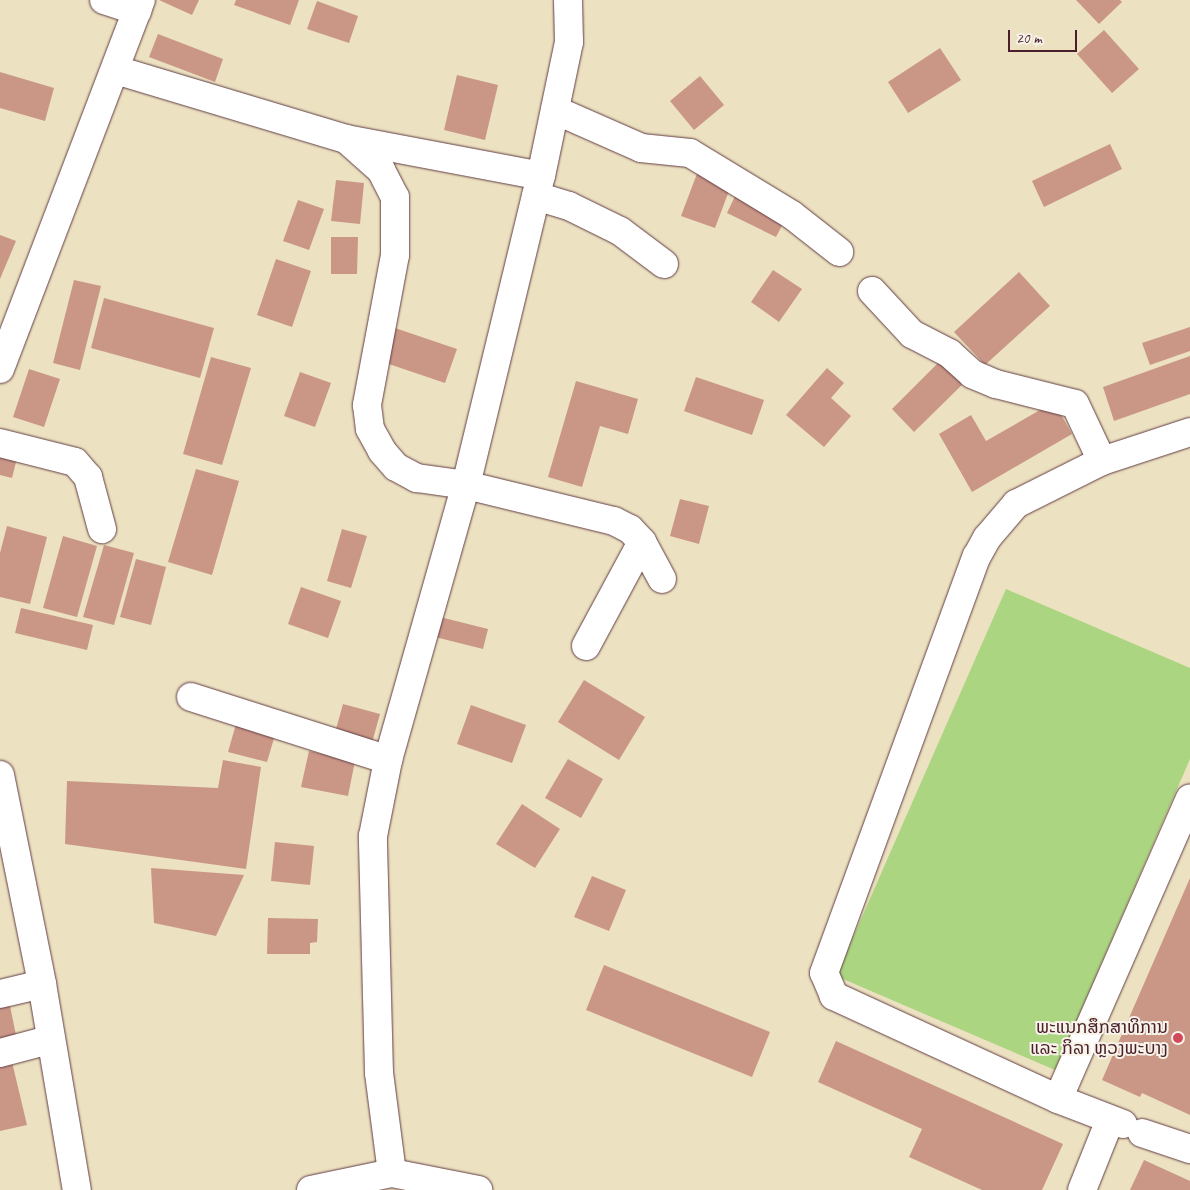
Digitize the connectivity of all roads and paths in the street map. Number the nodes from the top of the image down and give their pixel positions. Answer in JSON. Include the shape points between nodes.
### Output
{"nodes":[{"id":1,"x":104,"y":0,"type":"edge"},
{"id":2,"x":568,"y":0,"type":"edge"},
{"id":3,"x":139,"y":5,"type":"edge"},
{"id":4,"x":116,"y":70,"type":"junction"},
{"id":5,"x":555,"y":110,"type":"junction"},
{"id":6,"x":346,"y":139,"type":"junction"},
{"id":7,"x":539,"y":186,"type":"junction"},
{"id":8,"x":839,"y":252,"type":"dead end"},
{"id":9,"x":664,"y":264,"type":"dead end"},
{"id":10,"x":872,"y":291,"type":"dead end"},
{"id":11,"x":0,"y":369,"type":"edge"},
{"id":12,"x":1190,"y":432,"type":"edge"},
{"id":13,"x":0,"y":443,"type":"edge"},
{"id":14,"x":1102,"y":460,"type":"junction"},
{"id":15,"x":466,"y":485,"type":"junction"},
{"id":16,"x":102,"y":529,"type":"dead end"},
{"id":17,"x":642,"y":542,"type":"junction"},
{"id":18,"x":662,"y":579,"type":"dead end"},
{"id":19,"x":586,"y":646,"type":"dead end"},
{"id":20,"x":191,"y":697,"type":"dead end"},
{"id":21,"x":388,"y":760,"type":"junction"},
{"id":22,"x":0,"y":775,"type":"edge"},
{"id":23,"x":1190,"y":799,"type":"edge"},
{"id":24,"x":42,"y":984,"type":"junction"},
{"id":25,"x":0,"y":994,"type":"edge"},
{"id":26,"x":49,"y":1040,"type":"junction"},
{"id":27,"x":0,"y":1053,"type":"edge"},
{"id":28,"x":1058,"y":1099,"type":"junction"},
{"id":29,"x":1125,"y":1126,"type":"junction"},
{"id":30,"x":1190,"y":1149,"type":"edge"},
{"id":31,"x":392,"y":1173,"type":"junction"},
{"id":32,"x":76,"y":1190,"type":"edge"},
{"id":33,"x":311,"y":1190,"type":"edge"},
{"id":34,"x":478,"y":1190,"type":"edge"},
{"id":35,"x":1082,"y":1190,"type":"edge"}],
"edges":[{"from":1,"to":3,"type":"street"},
{"from":2,"to":5,"type":"street","via":[[569,42]]},
{"from":3,"to":4,"type":"street"},
{"from":4,"to":6,"type":"street"},
{"from":4,"to":11,"type":"street"},
{"from":5,"to":7,"type":"street"},
{"from":5,"to":8,"type":"street","via":[[641,148],[690,153],[792,215]]},
{"from":6,"to":7,"type":"street"},
{"from":6,"to":15,"type":"street","via":[[382,170],[395,197],[395,255],[367,406],[370,429],[396,467],[417,478]]},
{"from":7,"to":9,"type":"street","via":[[568,206],[620,231]]},
{"from":7,"to":15,"type":"street"},
{"from":10,"to":14,"type":"street","via":[[912,334],[949,353],[972,374],[996,384],[1075,404]]},
{"from":12,"to":14,"type":"street"},
{"from":13,"to":16,"type":"street","via":[[75,462],[88,477]]},
{"from":14,"to":28,"type":"street","via":[[1016,504],[998,521],[980,550],[824,973],[834,996]]},
{"from":15,"to":17,"type":"street","via":[[614,521],[630,529]]},
{"from":15,"to":21,"type":"street"},
{"from":17,"to":18,"type":"street"},
{"from":17,"to":19,"type":"street"},
{"from":20,"to":21,"type":"street"},
{"from":21,"to":31,"type":"street","via":[[373,836],[379,1073]]},
{"from":22,"to":24,"type":"street"},
{"from":23,"to":28,"type":"street"},
{"from":24,"to":25,"type":"street"},
{"from":24,"to":26,"type":"street"},
{"from":26,"to":27,"type":"street"},
{"from":26,"to":32,"type":"street"},
{"from":28,"to":29,"type":"street"},
{"from":29,"to":30,"type":"street"},
{"from":29,"to":35,"type":"street"},
{"from":31,"to":33,"type":"street"},
{"from":31,"to":34,"type":"street"}]}
